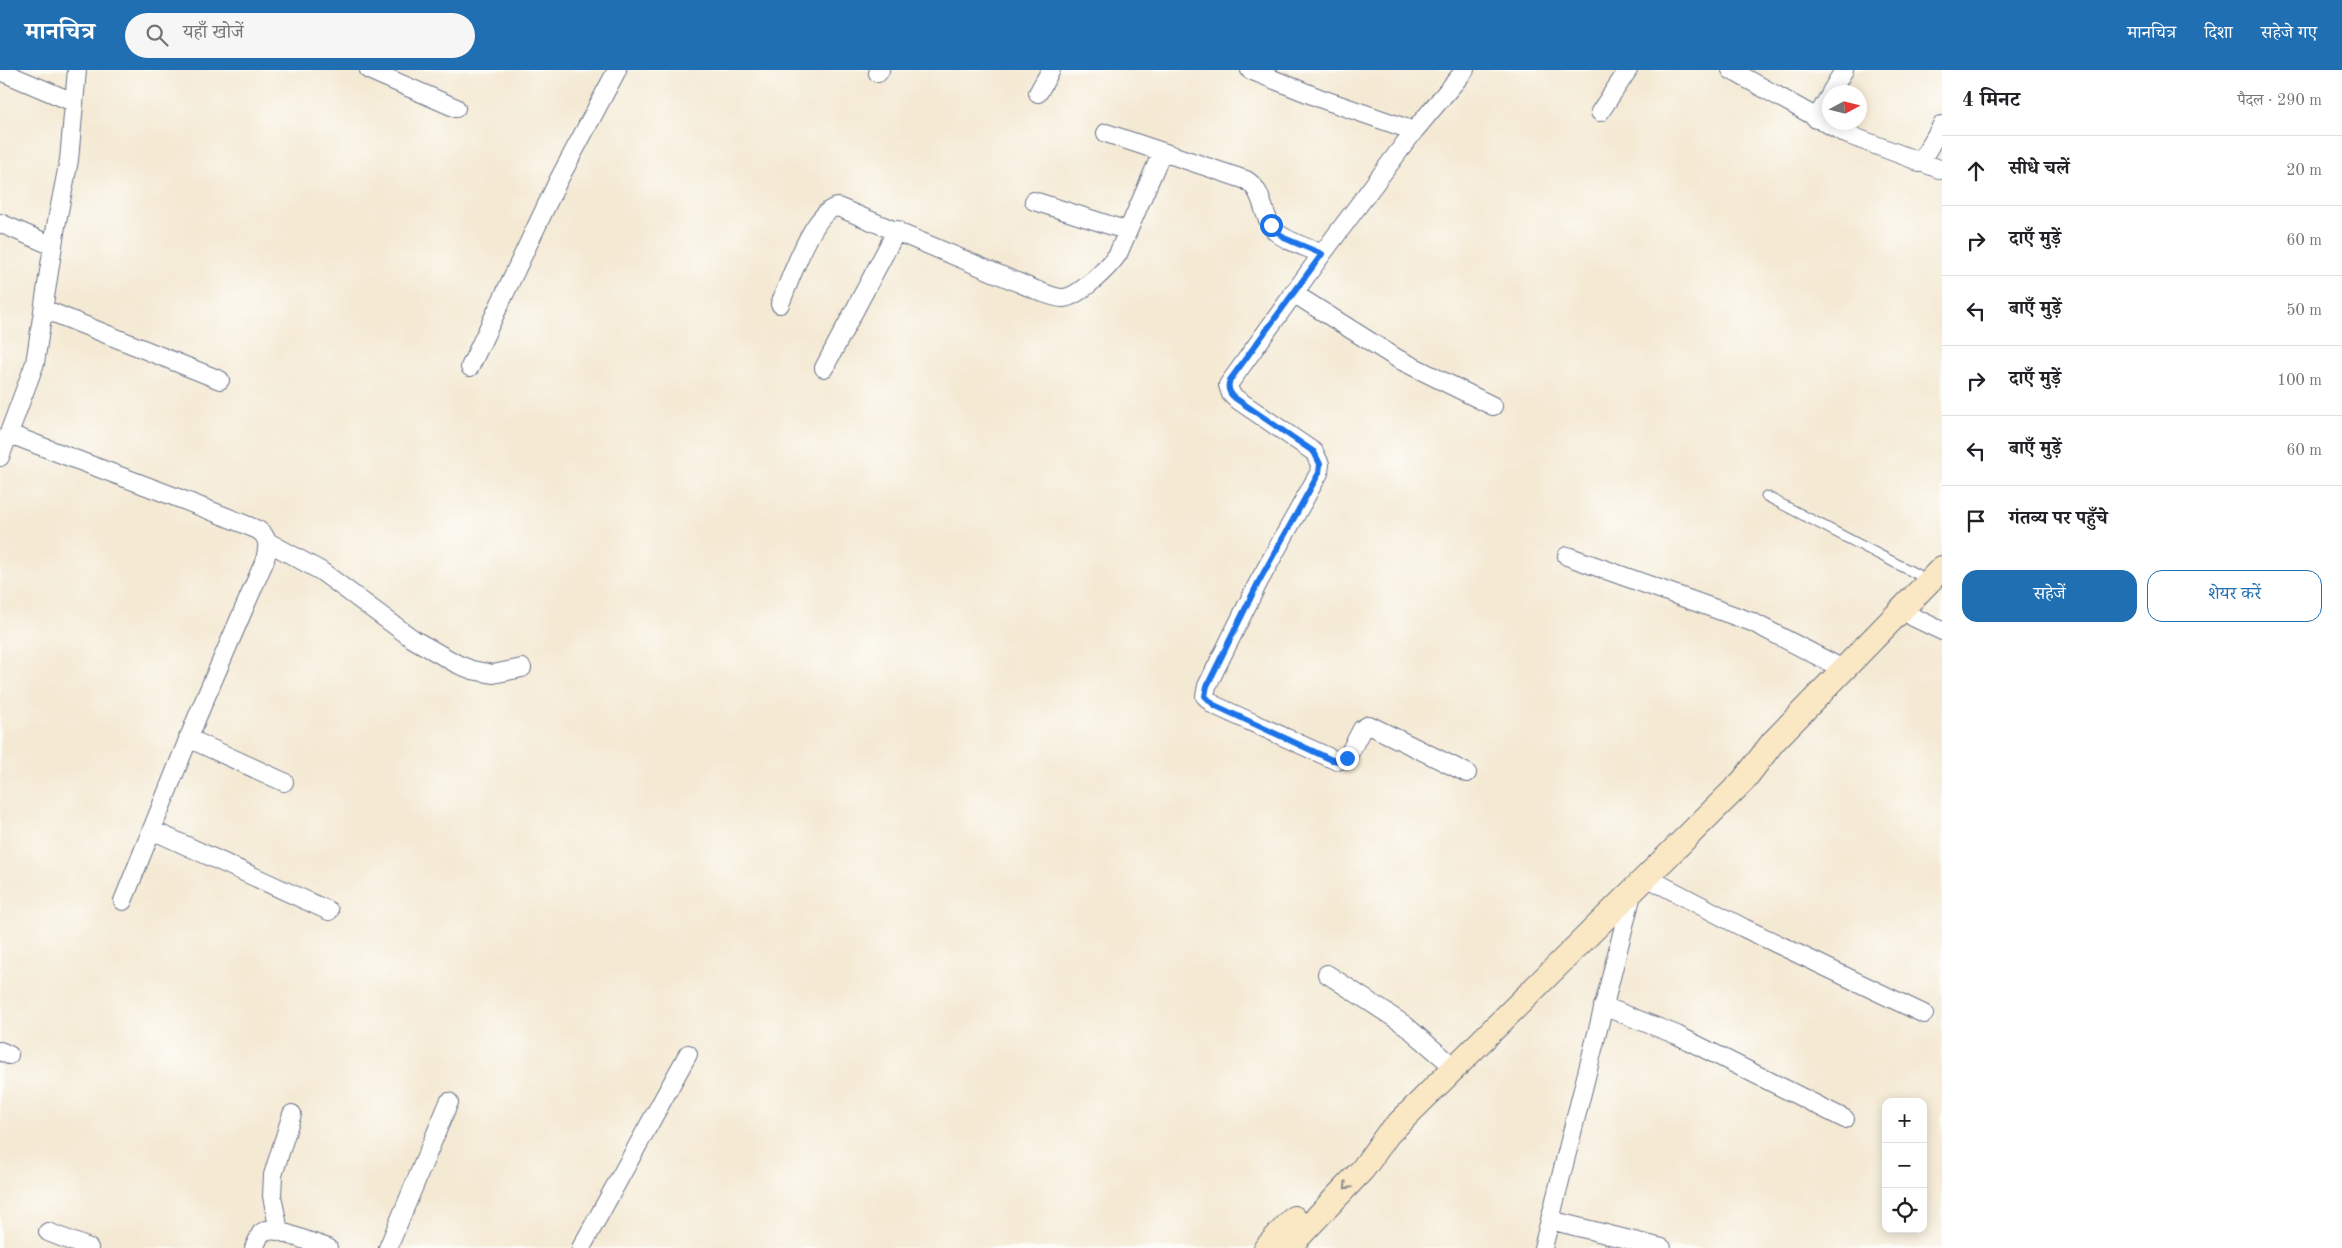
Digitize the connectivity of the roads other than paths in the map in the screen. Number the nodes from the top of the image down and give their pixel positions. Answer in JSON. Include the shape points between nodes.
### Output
{"nodes":[{"id":1,"x":0,"y":70,"type":"edge"},
{"id":2,"x":77,"y":70,"type":"edge"},
{"id":3,"x":369,"y":70,"type":"edge"},
{"id":4,"x":617,"y":70,"type":"edge"},
{"id":5,"x":1052,"y":70,"type":"edge"},
{"id":6,"x":1250,"y":70,"type":"edge"},
{"id":7,"x":1465,"y":70,"type":"edge"},
{"id":8,"x":1628,"y":70,"type":"edge"},
{"id":9,"x":1731,"y":70,"type":"edge"},
{"id":10,"x":1844,"y":70,"type":"edge"},
{"id":11,"x":1754,"y":75,"type":"edge"},
{"id":12,"x":1835,"y":85,"type":"edge"},
{"id":13,"x":1038,"y":93,"type":"dead end"},
{"id":14,"x":73,"y":102,"type":"junction"},
{"id":15,"x":456,"y":108,"type":"dead end"},
{"id":16,"x":1822,"y":108,"type":"edge"},
{"id":17,"x":1600,"y":112,"type":"dead end"},
{"id":18,"x":1816,"y":119,"type":"junction"},
{"id":19,"x":1942,"y":125,"type":"edge"},
{"id":20,"x":1414,"y":131,"type":"junction"},
{"id":21,"x":1106,"y":133,"type":"dead end"},
{"id":22,"x":1162,"y":152,"type":"junction"},
{"id":23,"x":1920,"y":163,"type":"junction"},
{"id":24,"x":1942,"y":170,"type":"edge"},
{"id":25,"x":1034,"y":201,"type":"dead end"},
{"id":26,"x":0,"y":223,"type":"edge"},
{"id":27,"x":897,"y":230,"type":"junction"},
{"id":28,"x":1128,"y":231,"type":"junction"},
{"id":29,"x":53,"y":246,"type":"junction"},
{"id":30,"x":1322,"y":254,"type":"junction"},
{"id":31,"x":1293,"y":293,"type":"junction"},
{"id":32,"x":780,"y":304,"type":"dead end"},
{"id":33,"x":44,"y":309,"type":"junction"},
{"id":34,"x":470,"y":367,"type":"dead end"},
{"id":35,"x":824,"y":368,"type":"dead end"},
{"id":36,"x":220,"y":380,"type":"dead end"},
{"id":37,"x":1493,"y":406,"type":"dead end"},
{"id":38,"x":4,"y":446,"type":"edge"},
{"id":39,"x":1766,"y":496,"type":"dead end"},
{"id":40,"x":268,"y":542,"type":"junction"},
{"id":41,"x":1568,"y":556,"type":"dead end"},
{"id":42,"x":1938,"y":579,"type":"edge"},
{"id":43,"x":1914,"y":617,"type":"junction"},
{"id":44,"x":1942,"y":631,"type":"edge"},
{"id":45,"x":522,"y":668,"type":"dead end"},
{"id":46,"x":1842,"y":669,"type":"junction"},
{"id":47,"x":188,"y":738,"type":"junction"},
{"id":48,"x":1467,"y":773,"type":"dead end"},
{"id":49,"x":1743,"y":781,"type":"junction"},
{"id":50,"x":284,"y":782,"type":"dead end"},
{"id":51,"x":152,"y":830,"type":"junction"},
{"id":52,"x":1640,"y":886,"type":"junction"},
{"id":53,"x":123,"y":901,"type":"dead end"},
{"id":54,"x":329,"y":911,"type":"dead end"},
{"id":55,"x":1326,"y":974,"type":"dead end"},
{"id":56,"x":1604,"y":1006,"type":"junction"},
{"id":57,"x":1924,"y":1014,"type":"dead end"},
{"id":58,"x":688,"y":1054,"type":"dead end"},
{"id":59,"x":1455,"y":1068,"type":"junction"},
{"id":60,"x":449,"y":1102,"type":"dead end"},
{"id":61,"x":292,"y":1114,"type":"dead end"},
{"id":62,"x":1845,"y":1120,"type":"dead end"},
{"id":63,"x":1388,"y":1134,"type":"junction"},
{"id":64,"x":1550,"y":1220,"type":"junction"},
{"id":65,"x":279,"y":1231,"type":"junction"},
{"id":66,"x":48,"y":1232,"type":"dead end"},
{"id":67,"x":90,"y":1248,"type":"edge"},
{"id":68,"x":254,"y":1248,"type":"edge"},
{"id":69,"x":328,"y":1248,"type":"edge"},
{"id":70,"x":388,"y":1248,"type":"edge"},
{"id":71,"x":581,"y":1248,"type":"edge"},
{"id":72,"x":1266,"y":1248,"type":"edge"},
{"id":73,"x":1288,"y":1248,"type":"edge"},
{"id":74,"x":1543,"y":1248,"type":"edge"},
{"id":75,"x":1662,"y":1248,"type":"edge"}],
"edges":[{"from":1,"to":14,"type":"street"},
{"from":2,"to":14,"type":"street"},
{"from":3,"to":15,"type":"street"},
{"from":4,"to":34,"type":"street","via":[[558,181]]},
{"from":5,"to":13,"type":"street"},
{"from":6,"to":20,"type":"street"},
{"from":7,"to":20,"type":"street"},
{"from":8,"to":17,"type":"street"},
{"from":9,"to":11,"type":"street"},
{"from":10,"to":12,"type":"street"},
{"from":11,"to":18,"type":"street"},
{"from":14,"to":29,"type":"street","via":[[69,160]]},
{"from":16,"to":18,"type":"street"},
{"from":18,"to":23,"type":"street"},
{"from":19,"to":23,"type":"street"},
{"from":20,"to":30,"type":"street"},
{"from":21,"to":22,"type":"street"},
{"from":22,"to":28,"type":"street"},
{"from":22,"to":30,"type":"street","via":[[1250,183],[1257,190],[1276,231],[1284,238]]},
{"from":23,"to":24,"type":"street"},
{"from":25,"to":28,"type":"street"},
{"from":26,"to":29,"type":"street"},
{"from":27,"to":28,"type":"street","via":[[1036,290],[1064,298],[1077,293],[1113,261]]},
{"from":27,"to":32,"type":"street","via":[[842,207],[829,208],[812,231]]},
{"from":27,"to":35,"type":"street"},
{"from":29,"to":33,"type":"street"},
{"from":30,"to":31,"type":"street"},
{"from":31,"to":37,"type":"street","via":[[1398,359]]},
{"from":31,"to":48,"type":"street","via":[[1228,385],[1235,398],[1314,452],[1320,464],[1319,473],[1258,583],[1205,696],[1214,705],[1337,761],[1347,758],[1362,729],[1369,725]]},
{"from":33,"to":36,"type":"street"},
{"from":33,"to":38,"type":"street","via":[[35,363]]},
{"from":38,"to":40,"type":"street","via":[[100,470],[205,507],[258,530]]},
{"from":39,"to":42,"type":"lane"},
{"from":40,"to":45,"type":"street","via":[[321,571],[414,639],[457,664],[493,674]]},
{"from":40,"to":47,"type":"street","via":[[265,560]]},
{"from":41,"to":46,"type":"street","via":[[1752,622]]},
{"from":42,"to":43,"type":"street"},
{"from":42,"to":46,"type":"street"},
{"from":43,"to":44,"type":"street"},
{"from":43,"to":49,"type":"street","via":[[1784,752]]},
{"from":46,"to":49,"type":"street","via":[[1773,742]]},
{"from":47,"to":50,"type":"street"},
{"from":47,"to":51,"type":"street"},
{"from":49,"to":52,"type":"street"},
{"from":51,"to":53,"type":"street"},
{"from":51,"to":54,"type":"street"},
{"from":52,"to":56,"type":"street"},
{"from":52,"to":57,"type":"street","via":[[1744,928]]},
{"from":52,"to":59,"type":"street"},
{"from":55,"to":59,"type":"street","via":[[1404,1025]]},
{"from":56,"to":62,"type":"street","via":[[1677,1036]]},
{"from":56,"to":64,"type":"street"},
{"from":58,"to":71,"type":"street"},
{"from":59,"to":63,"type":"street"},
{"from":60,"to":70,"type":"street"},
{"from":61,"to":65,"type":"street","via":[[273,1175],[272,1196]]},
{"from":63,"to":72,"type":"street","via":[[1351,1158]]},
{"from":63,"to":73,"type":"street","one_way":true,"via":[[1363,1169]]},
{"from":64,"to":74,"type":"street"},
{"from":64,"to":75,"type":"street"},
{"from":65,"to":68,"type":"street","via":[[261,1233]]},
{"from":65,"to":69,"type":"street"},
{"from":66,"to":67,"type":"street"}]}
